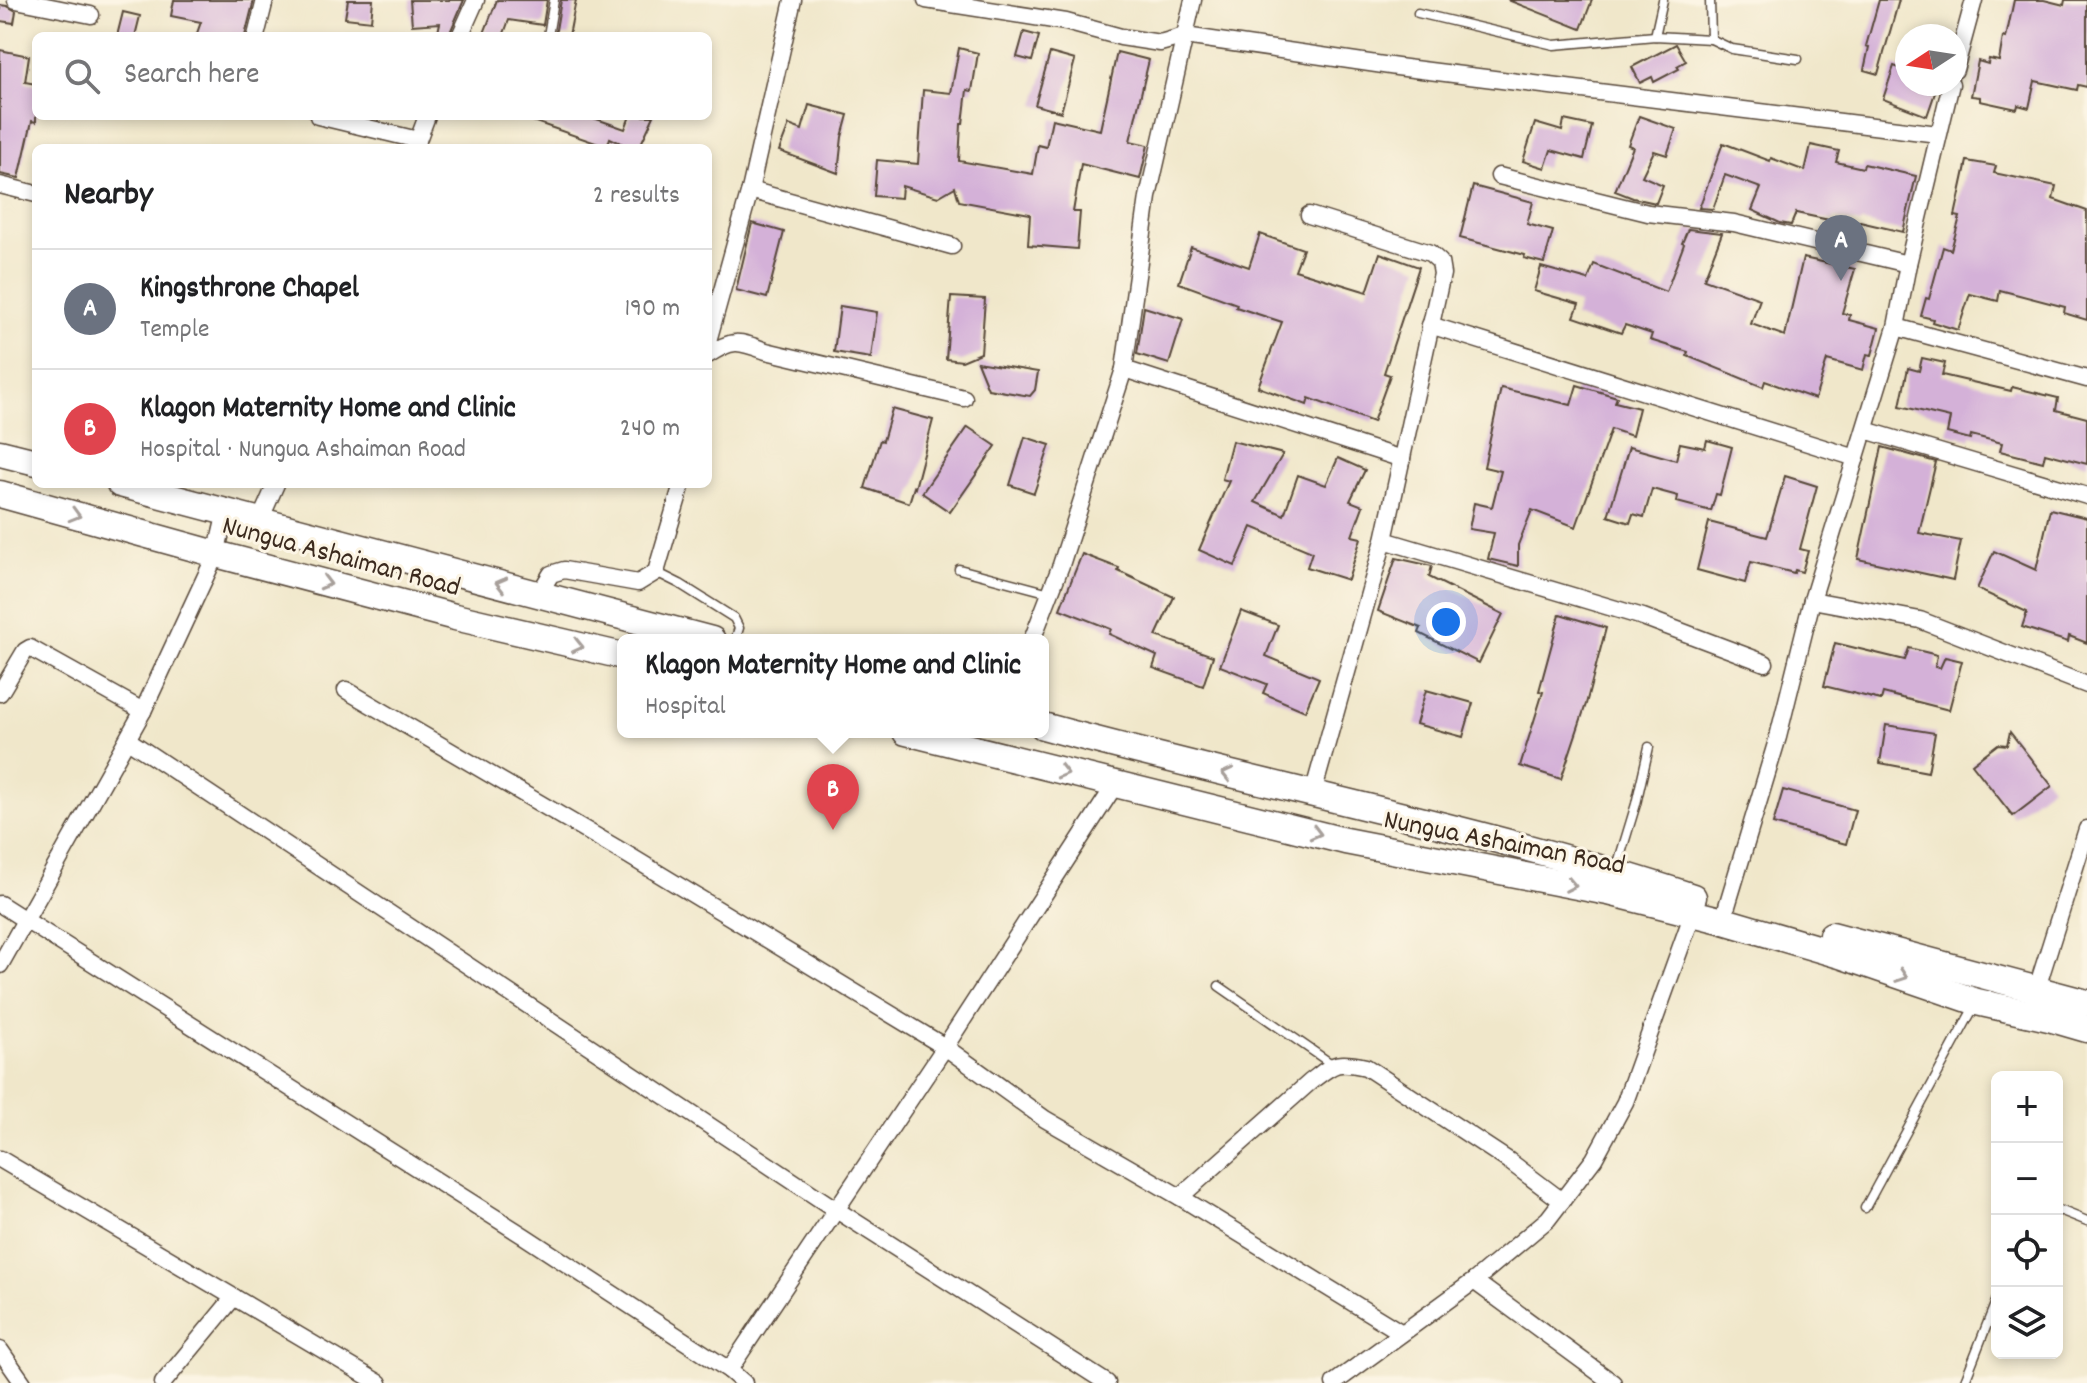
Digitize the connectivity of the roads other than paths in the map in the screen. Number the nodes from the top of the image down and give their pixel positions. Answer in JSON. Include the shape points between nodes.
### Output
{"nodes":[{"id":1,"x":16,"y":0,"type":"edge"},
{"id":2,"x":265,"y":0,"type":"edge"},
{"id":3,"x":476,"y":0,"type":"edge"},
{"id":4,"x":554,"y":0,"type":"edge"},
{"id":5,"x":793,"y":0,"type":"edge"},
{"id":6,"x":926,"y":0,"type":"edge"},
{"id":7,"x":1193,"y":0,"type":"edge"},
{"id":8,"x":1663,"y":0,"type":"edge"},
{"id":9,"x":1710,"y":0,"type":"edge"},
{"id":10,"x":1974,"y":0,"type":"edge"},
{"id":11,"x":1418,"y":13,"type":"dead end"},
{"id":12,"x":91,"y":15,"type":"dead end"},
{"id":13,"x":1967,"y":26,"type":"edge"},
{"id":14,"x":257,"y":32,"type":"edge"},
{"id":15,"x":462,"y":32,"type":"edge"},
{"id":16,"x":549,"y":32,"type":"edge"},
{"id":17,"x":1185,"y":36,"type":"junction"},
{"id":18,"x":1655,"y":36,"type":"junction"},
{"id":19,"x":1711,"y":39,"type":"junction"},
{"id":20,"x":1798,"y":59,"type":"dead end"},
{"id":21,"x":1948,"y":96,"type":"edge"},
{"id":22,"x":332,"y":120,"type":"edge"},
{"id":23,"x":426,"y":120,"type":"edge"},
{"id":24,"x":1938,"y":134,"type":"junction"},
{"id":25,"x":417,"y":144,"type":"edge"},
{"id":26,"x":1499,"y":176,"type":"dead end"},
{"id":27,"x":0,"y":185,"type":"edge"},
{"id":28,"x":750,"y":190,"type":"junction"},
{"id":29,"x":32,"y":193,"type":"edge"},
{"id":30,"x":1309,"y":215,"type":"dead end"},
{"id":31,"x":952,"y":246,"type":"dead end"},
{"id":32,"x":1908,"y":264,"type":"junction"},
{"id":33,"x":1430,"y":325,"type":"junction"},
{"id":34,"x":712,"y":327,"type":"edge"},
{"id":35,"x":1896,"y":327,"type":"junction"},
{"id":36,"x":712,"y":352,"type":"edge"},
{"id":37,"x":1124,"y":369,"type":"junction"},
{"id":38,"x":2087,"y":379,"type":"edge"},
{"id":39,"x":964,"y":398,"type":"dead end"},
{"id":40,"x":1865,"y":430,"type":"junction"},
{"id":41,"x":0,"y":453,"type":"edge"},
{"id":42,"x":1856,"y":458,"type":"junction"},
{"id":43,"x":1402,"y":459,"type":"junction"},
{"id":44,"x":32,"y":461,"type":"edge"},
{"id":45,"x":135,"y":488,"type":"edge"},
{"id":46,"x":274,"y":488,"type":"edge"},
{"id":47,"x":681,"y":488,"type":"edge"},
{"id":48,"x":0,"y":494,"type":"edge"},
{"id":49,"x":2087,"y":496,"type":"edge"},
{"id":50,"x":226,"y":512,"type":"junction"},
{"id":51,"x":260,"y":520,"type":"junction"},
{"id":52,"x":1384,"y":540,"type":"junction"},
{"id":53,"x":216,"y":554,"type":"junction"},
{"id":54,"x":959,"y":569,"type":"dead end"},
{"id":55,"x":656,"y":572,"type":"junction"},
{"id":56,"x":1050,"y":593,"type":"junction"},
{"id":57,"x":539,"y":594,"type":"junction"},
{"id":58,"x":1812,"y":600,"type":"junction"},
{"id":59,"x":689,"y":634,"type":"edge"},
{"id":60,"x":737,"y":634,"type":"edge"},
{"id":61,"x":1034,"y":634,"type":"edge"},
{"id":62,"x":617,"y":655,"type":"edge"},
{"id":63,"x":1765,"y":663,"type":"dead end"},
{"id":64,"x":2087,"y":685,"type":"edge"},
{"id":65,"x":346,"y":690,"type":"dead end"},
{"id":66,"x":0,"y":693,"type":"edge"},
{"id":67,"x":143,"y":711,"type":"junction"},
{"id":68,"x":1049,"y":728,"type":"edge"},
{"id":69,"x":930,"y":738,"type":"edge"},
{"id":70,"x":128,"y":740,"type":"junction"},
{"id":71,"x":1649,"y":747,"type":"dead end"},
{"id":72,"x":1115,"y":785,"type":"junction"},
{"id":73,"x":1313,"y":793,"type":"junction"},
{"id":74,"x":2087,"y":829,"type":"edge"},
{"id":75,"x":1615,"y":872,"type":"junction"},
{"id":76,"x":0,"y":904,"type":"edge"},
{"id":77,"x":1694,"y":905,"type":"junction"},
{"id":78,"x":1727,"y":906,"type":"junction"},
{"id":79,"x":26,"y":919,"type":"junction"},
{"id":80,"x":0,"y":965,"type":"edge"},
{"id":81,"x":1219,"y":986,"type":"dead end"},
{"id":82,"x":2036,"y":991,"type":"junction"},
{"id":83,"x":1977,"y":1002,"type":"junction"},
{"id":84,"x":2087,"y":1003,"type":"edge"},
{"id":85,"x":2087,"y":1029,"type":"edge"},
{"id":86,"x":945,"y":1047,"type":"junction"},
{"id":87,"x":1333,"y":1065,"type":"junction"},
{"id":88,"x":0,"y":1159,"type":"edge"},
{"id":89,"x":1180,"y":1197,"type":"junction"},
{"id":90,"x":1562,"y":1201,"type":"junction"},
{"id":91,"x":1865,"y":1208,"type":"dead end"},
{"id":92,"x":835,"y":1209,"type":"junction"},
{"id":93,"x":2063,"y":1211,"type":"edge"},
{"id":94,"x":2087,"y":1221,"type":"edge"},
{"id":95,"x":1474,"y":1281,"type":"junction"},
{"id":96,"x":234,"y":1297,"type":"junction"},
{"id":97,"x":1991,"y":1314,"type":"edge"},
{"id":98,"x":1402,"y":1333,"type":"junction"},
{"id":99,"x":0,"y":1350,"type":"edge"},
{"id":100,"x":729,"y":1370,"type":"junction"},
{"id":101,"x":23,"y":1383,"type":"edge"},
{"id":102,"x":163,"y":1383,"type":"edge"},
{"id":103,"x":379,"y":1383,"type":"edge"},
{"id":104,"x":744,"y":1383,"type":"edge"},
{"id":105,"x":1107,"y":1383,"type":"edge"},
{"id":106,"x":1334,"y":1383,"type":"edge"},
{"id":107,"x":1613,"y":1383,"type":"edge"},
{"id":108,"x":1964,"y":1383,"type":"edge"}],
"edges":[{"from":1,"to":12,"type":"street"},
{"from":2,"to":14,"type":"street"},
{"from":3,"to":15,"type":"street"},
{"from":4,"to":16,"type":"lane"},
{"from":5,"to":28,"type":"street"},
{"from":6,"to":17,"type":"street","via":[[1160,43]]},
{"from":7,"to":17,"type":"street"},
{"from":8,"to":18,"type":"lane"},
{"from":9,"to":19,"type":"lane"},
{"from":10,"to":13,"type":"street"},
{"from":11,"to":18,"type":"lane","via":[[1554,45]]},
{"from":17,"to":24,"type":"street"},
{"from":17,"to":37,"type":"street","via":[[1148,197]]},
{"from":18,"to":19,"type":"lane"},
{"from":19,"to":20,"type":"lane","via":[[1732,49]]},
{"from":21,"to":24,"type":"street"},
{"from":22,"to":25,"type":"street"},
{"from":23,"to":25,"type":"street"},
{"from":24,"to":32,"type":"street"},
{"from":26,"to":32,"type":"street","via":[[1648,213],[1734,223]]},
{"from":27,"to":29,"type":"street"},
{"from":28,"to":31,"type":"street"},
{"from":28,"to":34,"type":"street"},
{"from":30,"to":33,"type":"street","via":[[1430,253],[1440,262]]},
{"from":32,"to":35,"type":"street"},
{"from":33,"to":42,"type":"street"},
{"from":33,"to":43,"type":"street"},
{"from":35,"to":38,"type":"street"},
{"from":35,"to":40,"type":"street"},
{"from":36,"to":39,"type":"street","via":[[739,342]]},
{"from":37,"to":43,"type":"street"},
{"from":37,"to":56,"type":"street"},
{"from":40,"to":42,"type":"street"},
{"from":40,"to":49,"type":"street"},
{"from":41,"to":44,"type":"main road"},
{"from":42,"to":58,"type":"street"},
{"from":43,"to":52,"type":"street"},
{"from":45,"to":50,"type":"main road","name":"Nungua Ashaiman Road"},
{"from":46,"to":51,"type":"street"},
{"from":47,"to":55,"type":"street"},
{"from":48,"to":53,"type":"main road","name":"Nungua Ashaiman Road","one_way":true},
{"from":50,"to":51,"type":"main road","name":"Nungua Ashaiman Road"},
{"from":50,"to":53,"type":"street"},
{"from":57,"to":51,"type":"main road","name":"Nungua Ashaiman Road","one_way":true},
{"from":52,"to":63,"type":"street","via":[[1643,617]]},
{"from":52,"to":73,"type":"street"},
{"from":53,"to":62,"type":"main road","name":"Nungua Ashaiman Road","one_way":true},
{"from":53,"to":67,"type":"street"},
{"from":54,"to":56,"type":"lane"},
{"from":55,"to":57,"type":"street","via":[[638,583],[564,570],[551,574]]},
{"from":55,"to":60,"type":"lane","via":[[734,618]]},
{"from":56,"to":61,"type":"street"},
{"from":57,"to":59,"type":"main road","name":"Nungua Ashaiman Road"},
{"from":58,"to":64,"type":"street","via":[[1920,620]]},
{"from":58,"to":78,"type":"street"},
{"from":65,"to":86,"type":"street"},
{"from":66,"to":67,"type":"street","via":[[30,648]]},
{"from":67,"to":70,"type":"street"},
{"from":73,"to":68,"type":"main road","name":"Nungua Ashaiman Road","one_way":true},
{"from":69,"to":72,"type":"main road","name":"Nungua Ashaiman Road","one_way":true},
{"from":70,"to":79,"type":"street"},
{"from":70,"to":92,"type":"street"},
{"from":71,"to":75,"type":"lane"},
{"from":72,"to":77,"type":"main road","name":"Nungua Ashaiman Road","one_way":true,"via":[[1345,841]]},
{"from":72,"to":86,"type":"street"},
{"from":73,"to":75,"type":"main road","name":"Nungua Ashaiman Road"},
{"from":74,"to":82,"type":"street"},
{"from":75,"to":77,"type":"main road","name":"Nungua Ashaiman Road"},
{"from":76,"to":79,"type":"street"},
{"from":77,"to":78,"type":"main road","name":"Nungua Ashaiman Road"},
{"from":77,"to":83,"type":"main road","name":"Nungua Ashaiman Road","one_way":true},
{"from":77,"to":90,"type":"street","via":[[1625,1102],[1594,1159]]},
{"from":78,"to":82,"type":"main road","name":"Nungua Ashaiman Road"},
{"from":79,"to":80,"type":"street"},
{"from":79,"to":100,"type":"street"},
{"from":81,"to":87,"type":"lane"},
{"from":82,"to":84,"type":"main road","name":"Nungua Ashaiman Road"},
{"from":83,"to":85,"type":"main road","name":"Nungua Ashaiman Road"},
{"from":83,"to":91,"type":"lane"},
{"from":86,"to":89,"type":"street","via":[[1045,1119]]},
{"from":86,"to":92,"type":"street"},
{"from":87,"to":89,"type":"street"},
{"from":87,"to":90,"type":"street","via":[[1366,1067]]},
{"from":88,"to":96,"type":"street"},
{"from":89,"to":98,"type":"street"},
{"from":90,"to":95,"type":"street"},
{"from":92,"to":100,"type":"street"},
{"from":92,"to":105,"type":"street"},
{"from":93,"to":94,"type":"lane"},
{"from":95,"to":98,"type":"street"},
{"from":95,"to":107,"type":"street"},
{"from":96,"to":102,"type":"street"},
{"from":96,"to":103,"type":"street"},
{"from":97,"to":108,"type":"lane"},
{"from":98,"to":106,"type":"street"},
{"from":99,"to":101,"type":"street"},
{"from":100,"to":104,"type":"street"}]}
